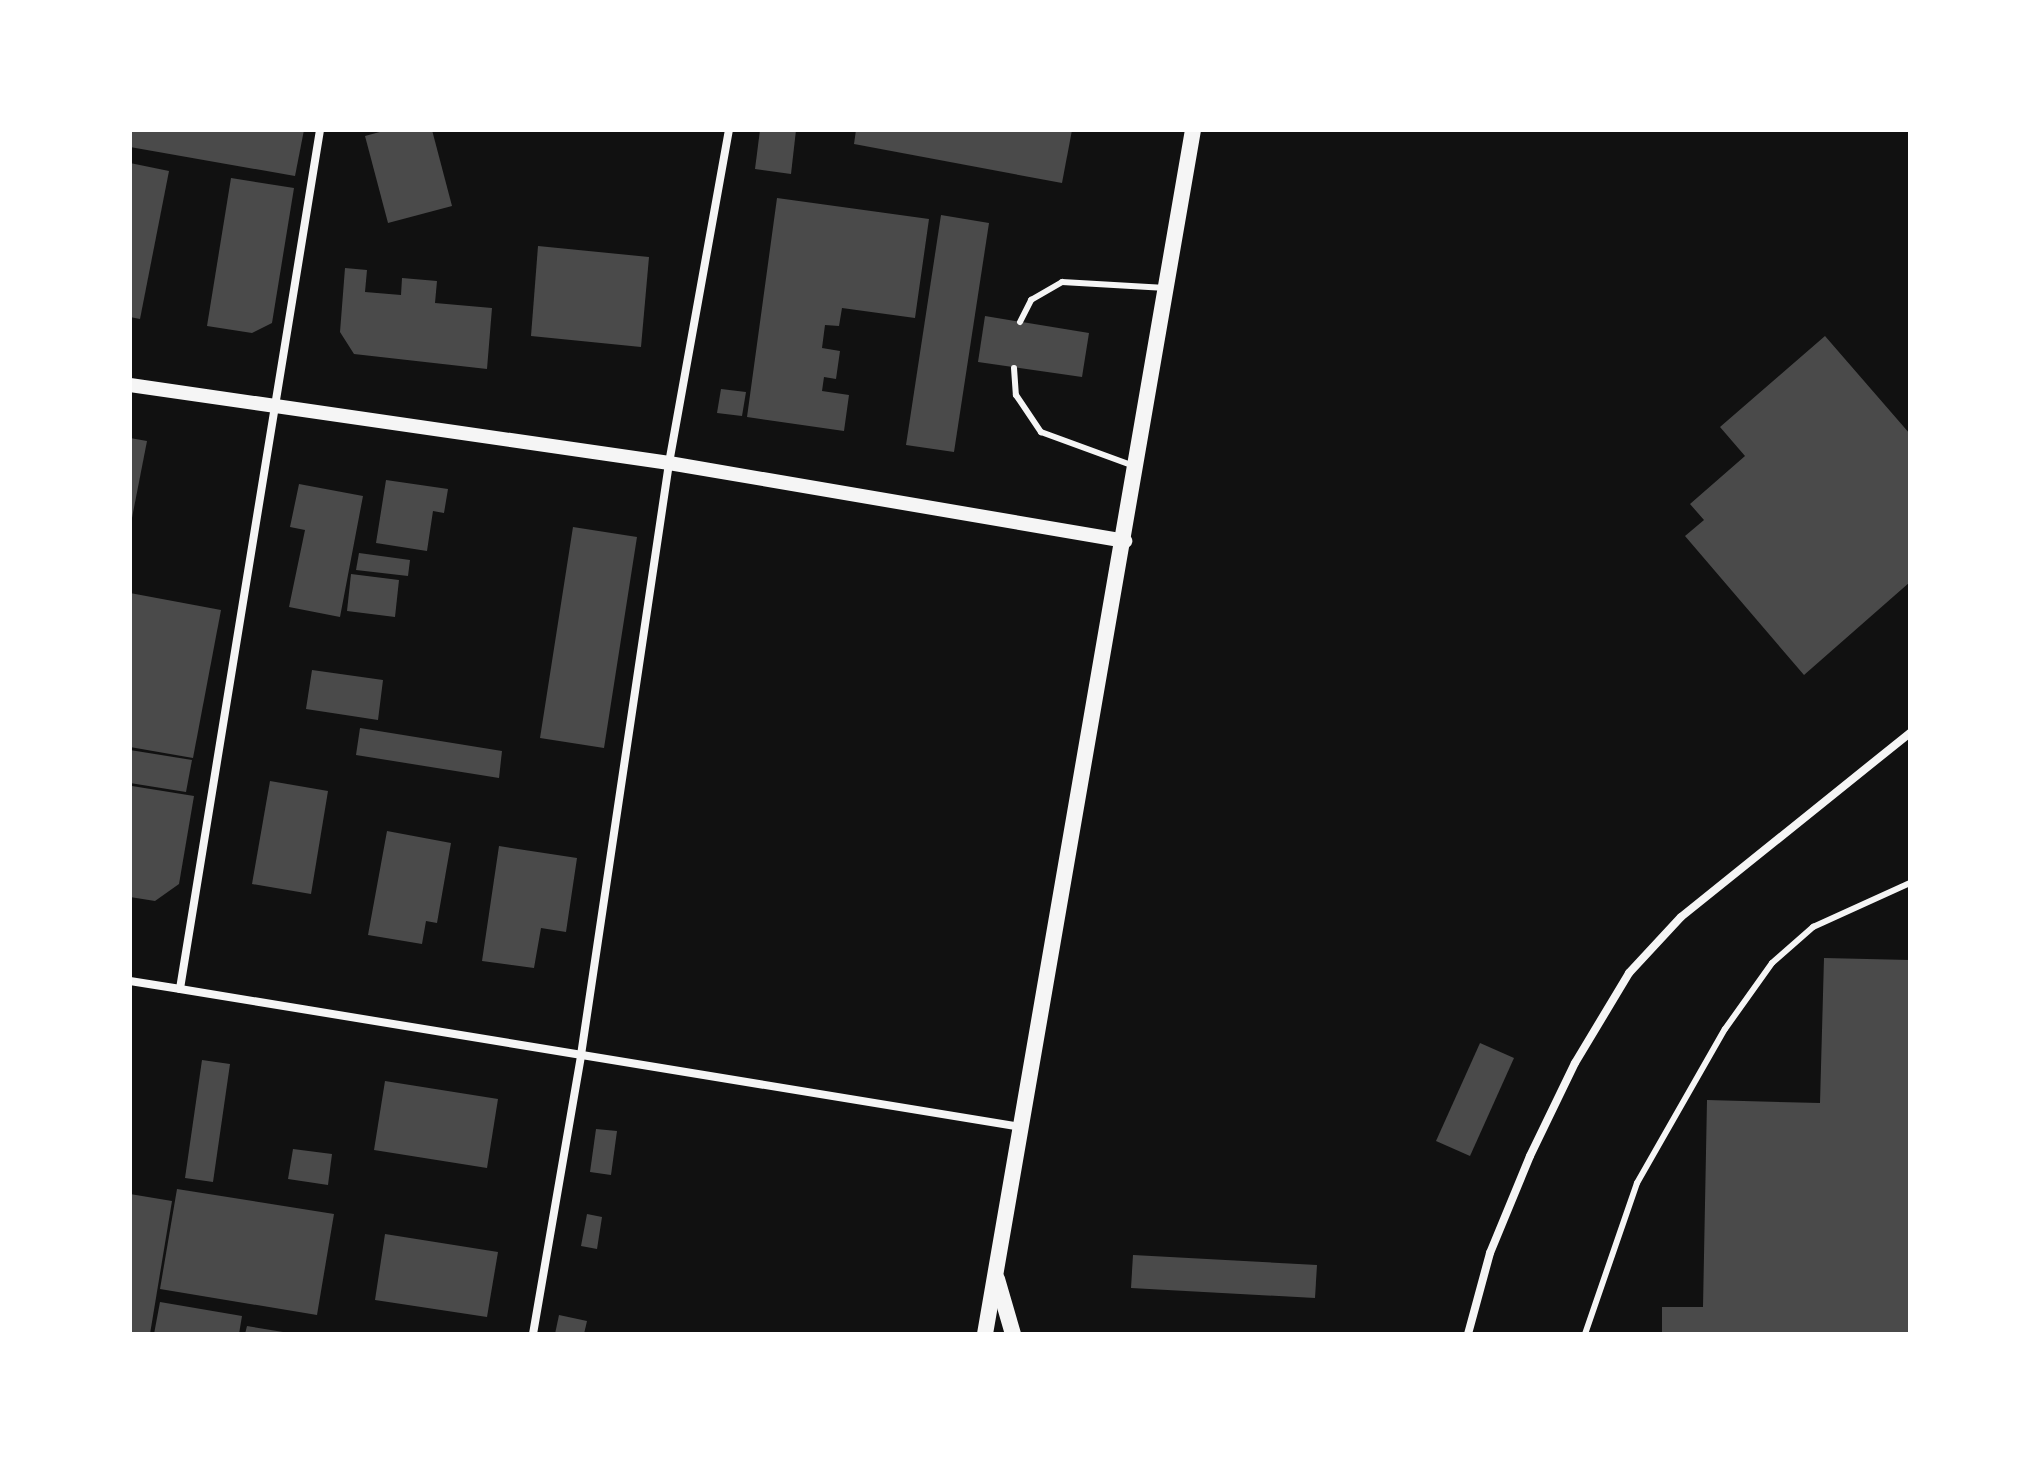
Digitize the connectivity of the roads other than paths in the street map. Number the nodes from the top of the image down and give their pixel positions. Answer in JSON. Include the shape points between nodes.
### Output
{"nodes":[{"id":1,"x":320,"y":130,"type":"edge"},
{"id":2,"x":729,"y":130,"type":"edge"},
{"id":3,"x":1193,"y":130,"type":"edge"},
{"id":4,"x":1166,"y":288,"type":"junction"},
{"id":5,"x":1020,"y":322,"type":"dead end"},
{"id":6,"x":1014,"y":368,"type":"dead end"},
{"id":7,"x":130,"y":385,"type":"edge"},
{"id":8,"x":272,"y":408,"type":"junction"},
{"id":9,"x":669,"y":463,"type":"junction"},
{"id":10,"x":1137,"y":467,"type":"junction"},
{"id":11,"x":1125,"y":541,"type":"junction"},
{"id":12,"x":1910,"y":733,"type":"edge"},
{"id":13,"x":1910,"y":883,"type":"edge"},
{"id":14,"x":130,"y":981,"type":"edge"},
{"id":15,"x":180,"y":989,"type":"junction"},
{"id":16,"x":581,"y":1055,"type":"junction"},
{"id":17,"x":1021,"y":1127,"type":"junction"},
{"id":18,"x":995,"y":1273,"type":"junction"},
{"id":19,"x":533,"y":1334,"type":"edge"},
{"id":20,"x":985,"y":1334,"type":"edge"},
{"id":21,"x":1013,"y":1334,"type":"edge"},
{"id":22,"x":1468,"y":1334,"type":"edge"},
{"id":23,"x":1585,"y":1334,"type":"edge"}],
"edges":[{"from":1,"to":8,"type":"street"},
{"from":2,"to":9,"type":"street"},
{"from":3,"to":4,"type":"main road"},
{"from":4,"to":5,"type":"lane","via":[[1062,282],[1031,300]]},
{"from":4,"to":10,"type":"main road"},
{"from":6,"to":10,"type":"lane","via":[[1016,395],[1041,432]]},
{"from":7,"to":8,"type":"street"},
{"from":8,"to":9,"type":"street"},
{"from":8,"to":15,"type":"street"},
{"from":9,"to":11,"type":"street"},
{"from":9,"to":16,"type":"street"},
{"from":10,"to":11,"type":"main road"},
{"from":11,"to":17,"type":"main road"},
{"from":12,"to":22,"type":"street","via":[[1681,917],[1629,973],[1575,1063],[1530,1156],[1490,1253]]},
{"from":13,"to":23,"type":"lane","via":[[1813,927],[1772,963],[1748,996],[1637,1183]]},
{"from":14,"to":15,"type":"street"},
{"from":15,"to":16,"type":"street"},
{"from":16,"to":17,"type":"street"},
{"from":16,"to":19,"type":"street"},
{"from":17,"to":18,"type":"main road"},
{"from":18,"to":20,"type":"main road"},
{"from":18,"to":21,"type":"main road"}]}
